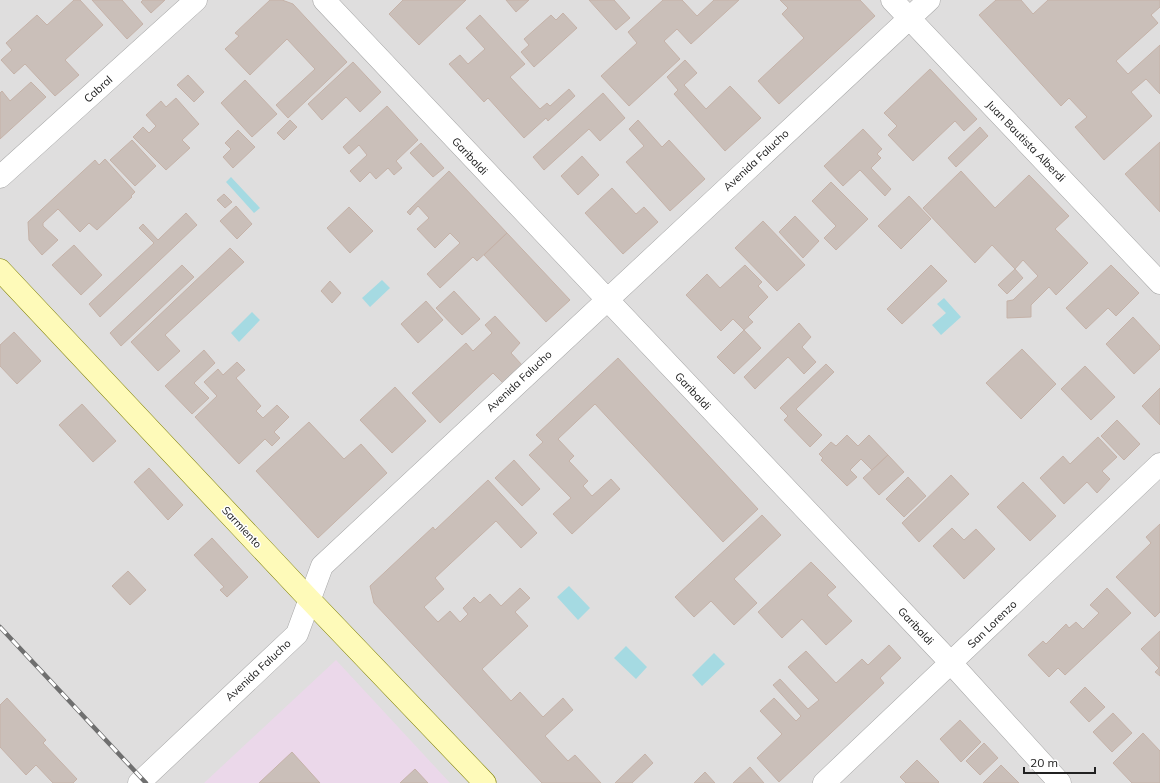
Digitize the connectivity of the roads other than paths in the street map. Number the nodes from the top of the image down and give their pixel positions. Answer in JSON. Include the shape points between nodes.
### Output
{"nodes":[{"id":1,"x":196,"y":0,"type":"edge"},
{"id":2,"x":324,"y":0,"type":"edge"},
{"id":3,"x":892,"y":0,"type":"edge"},
{"id":4,"x":929,"y":0,"type":"edge"},
{"id":5,"x":909,"y":18,"type":"junction"},
{"id":6,"x":0,"y":177,"type":"edge"},
{"id":7,"x":0,"y":270,"type":"edge"},
{"id":8,"x":1160,"y":282,"type":"edge"},
{"id":9,"x":606,"y":300,"type":"junction"},
{"id":10,"x":1160,"y":464,"type":"edge"},
{"id":11,"x":309,"y":599,"type":"junction"},
{"id":12,"x":951,"y":664,"type":"junction"},
{"id":13,"x":139,"y":783,"type":"edge"},
{"id":14,"x":485,"y":783,"type":"edge"},
{"id":15,"x":824,"y":783,"type":"edge"},
{"id":16,"x":1060,"y":783,"type":"edge"}],
"edges":[{"from":1,"to":6,"type":"street","name":"Cabral"},
{"from":2,"to":9,"type":"street","name":"Garibaldi"},
{"from":3,"to":5,"type":"street","name":"Juan Bautista Alberdi"},
{"from":4,"to":5,"type":"street","name":"Avenida Falucho"},
{"from":5,"to":8,"type":"street","name":"Juan Bautista Alberdi"},
{"from":5,"to":9,"type":"street","name":"Avenida Falucho"},
{"from":7,"to":11,"type":"street","name":"Sarmiento"},
{"from":9,"to":11,"type":"street","name":"Avenida Falucho","via":[[322,566]]},
{"from":9,"to":12,"type":"street","name":"Garibaldi"},
{"from":10,"to":12,"type":"street","name":"San Lorenzo"},
{"from":11,"to":13,"type":"street","name":"Avenida Falucho","via":[[297,634]]},
{"from":11,"to":14,"type":"street","name":"Sarmiento"},
{"from":12,"to":15,"type":"street","name":"San Lorenzo"},
{"from":12,"to":16,"type":"street","name":"Garibaldi"}]}
